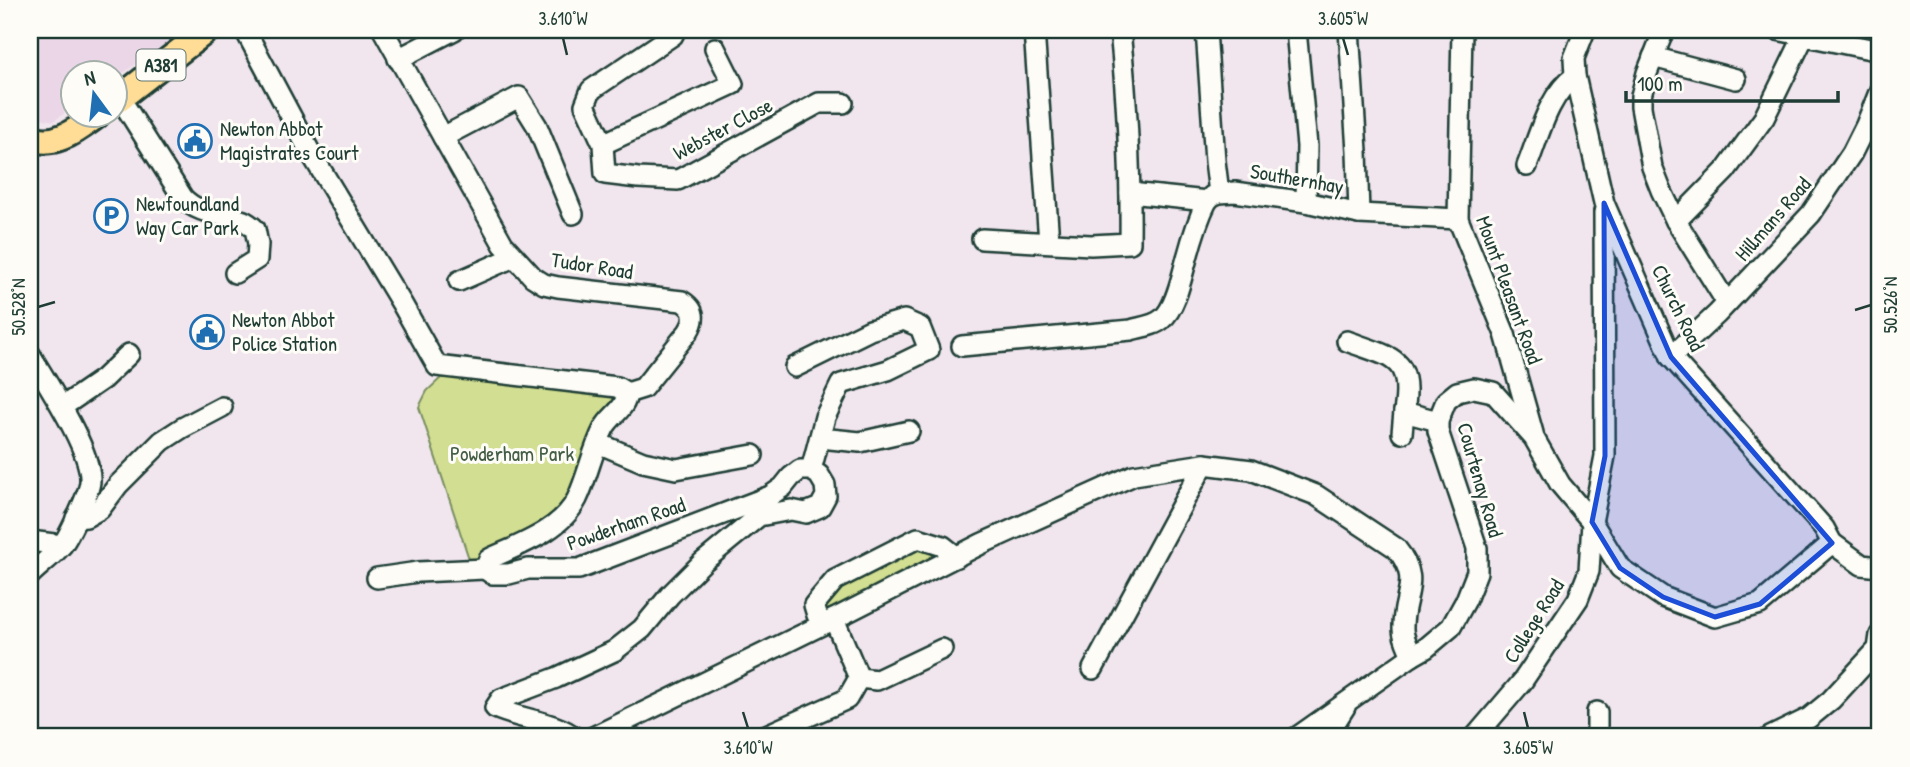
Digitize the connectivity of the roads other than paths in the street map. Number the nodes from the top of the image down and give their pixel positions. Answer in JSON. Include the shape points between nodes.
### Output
{"nodes":[{"id":1,"x":207,"y":30,"type":"edge"},
{"id":2,"x":245,"y":30,"type":"edge"},
{"id":3,"x":383,"y":30,"type":"edge"},
{"id":4,"x":454,"y":30,"type":"edge"},
{"id":5,"x":675,"y":30,"type":"edge"},
{"id":6,"x":1034,"y":30,"type":"edge"},
{"id":7,"x":1121,"y":30,"type":"edge"},
{"id":8,"x":1206,"y":30,"type":"edge"},
{"id":9,"x":1296,"y":30,"type":"edge"},
{"id":10,"x":1349,"y":30,"type":"edge"},
{"id":11,"x":1462,"y":30,"type":"edge"},
{"id":12,"x":1586,"y":30,"type":"edge"},
{"id":13,"x":1664,"y":30,"type":"edge"},
{"id":14,"x":1777,"y":30,"type":"edge"},
{"id":15,"x":1804,"y":36,"type":"junction"},
{"id":16,"x":715,"y":48,"type":"dead end"},
{"id":17,"x":1880,"y":51,"type":"edge"},
{"id":18,"x":1653,"y":57,"type":"junction"},
{"id":19,"x":398,"y":59,"type":"junction"},
{"id":20,"x":1575,"y":76,"type":"junction"},
{"id":21,"x":1737,"y":79,"type":"dead end"},
{"id":22,"x":1880,"y":90,"type":"edge"},
{"id":23,"x":130,"y":91,"type":"edge"},
{"id":24,"x":843,"y":103,"type":"dead end"},
{"id":25,"x":130,"y":118,"type":"edge"},
{"id":26,"x":74,"y":130,"type":"edge"},
{"id":27,"x":30,"y":137,"type":"edge"},
{"id":28,"x":443,"y":137,"type":"junction"},
{"id":29,"x":603,"y":144,"type":"junction"},
{"id":30,"x":1527,"y":166,"type":"dead end"},
{"id":31,"x":1130,"y":193,"type":"junction"},
{"id":32,"x":1213,"y":197,"type":"junction"},
{"id":33,"x":1306,"y":202,"type":"junction"},
{"id":34,"x":1604,"y":203,"type":"junction"},
{"id":35,"x":573,"y":214,"type":"dead end"},
{"id":36,"x":1359,"y":214,"type":"junction"},
{"id":37,"x":1458,"y":219,"type":"junction"},
{"id":38,"x":1676,"y":221,"type":"junction"},
{"id":39,"x":982,"y":239,"type":"dead end"},
{"id":40,"x":1049,"y":242,"type":"junction"},
{"id":41,"x":514,"y":257,"type":"junction"},
{"id":42,"x":235,"y":273,"type":"dead end"},
{"id":43,"x":459,"y":281,"type":"dead end"},
{"id":44,"x":1727,"y":303,"type":"junction"},
{"id":45,"x":1346,"y":341,"type":"dead end"},
{"id":46,"x":962,"y":346,"type":"dead end"},
{"id":47,"x":30,"y":354,"type":"edge"},
{"id":48,"x":129,"y":354,"type":"dead end"},
{"id":49,"x":1671,"y":357,"type":"junction"},
{"id":50,"x":795,"y":367,"type":"dead end"},
{"id":51,"x":627,"y":393,"type":"junction"},
{"id":52,"x":62,"y":407,"type":"junction"},
{"id":53,"x":222,"y":407,"type":"dead end"},
{"id":54,"x":1404,"y":412,"type":"junction"},
{"id":55,"x":1438,"y":421,"type":"junction"},
{"id":56,"x":909,"y":431,"type":"dead end"},
{"id":57,"x":1402,"y":433,"type":"dead end"},
{"id":58,"x":820,"y":438,"type":"junction"},
{"id":59,"x":1534,"y":438,"type":"junction"},
{"id":60,"x":598,"y":443,"type":"junction"},
{"id":61,"x":753,"y":455,"type":"dead end"},
{"id":62,"x":1204,"y":464,"type":"junction"},
{"id":63,"x":811,"y":470,"type":"junction"},
{"id":64,"x":76,"y":518,"type":"junction"},
{"id":65,"x":1592,"y":522,"type":"junction"},
{"id":66,"x":30,"y":541,"type":"edge"},
{"id":67,"x":1832,"y":543,"type":"junction"},
{"id":68,"x":62,"y":545,"type":"junction"},
{"id":69,"x":957,"y":557,"type":"junction"},
{"id":70,"x":1880,"y":567,"type":"edge"},
{"id":71,"x":485,"y":569,"type":"junction"},
{"id":72,"x":30,"y":575,"type":"edge"},
{"id":73,"x":377,"y":578,"type":"dead end"},
{"id":74,"x":828,"y":622,"type":"junction"},
{"id":75,"x":1879,"y":645,"type":"edge"},
{"id":76,"x":942,"y":649,"type":"dead end"},
{"id":77,"x":1412,"y":656,"type":"junction"},
{"id":78,"x":1093,"y":669,"type":"dead end"},
{"id":79,"x":859,"y":678,"type":"junction"},
{"id":80,"x":1349,"y":700,"type":"junction"},
{"id":81,"x":1597,"y":712,"type":"dead end"},
{"id":82,"x":575,"y":737,"type":"edge"},
{"id":83,"x":594,"y":737,"type":"edge"},
{"id":84,"x":762,"y":737,"type":"edge"},
{"id":85,"x":1297,"y":737,"type":"edge"},
{"id":86,"x":1326,"y":737,"type":"edge"},
{"id":87,"x":1475,"y":737,"type":"edge"},
{"id":88,"x":1597,"y":737,"type":"edge"},
{"id":89,"x":1770,"y":737,"type":"edge"}],
"edges":[{"from":1,"to":23,"type":"main road","number":"A381"},
{"from":2,"to":51,"type":"street","via":[[309,150],[437,366],[617,387]]},
{"from":3,"to":19,"type":"street","name":"Tudor Road"},
{"from":4,"to":19,"type":"street"},
{"from":5,"to":29,"type":"street","name":"Webster Close","via":[[591,89],[585,105]]},
{"from":6,"to":40,"type":"street"},
{"from":7,"to":31,"type":"street"},
{"from":8,"to":32,"type":"street","via":[[1215,161]]},
{"from":9,"to":33,"type":"street","via":[[1307,146]]},
{"from":10,"to":36,"type":"street"},
{"from":11,"to":37,"type":"street","name":"Mount Pleasant Road"},
{"from":12,"to":20,"type":"street","name":"Church Road","via":[[1574,58]]},
{"from":13,"to":18,"type":"street"},
{"from":14,"to":15,"type":"street"},
{"from":15,"to":17,"type":"street"},
{"from":15,"to":38,"type":"street","via":[[1764,118],[1726,170]]},
{"from":16,"to":29,"type":"street","via":[[733,84]]},
{"from":18,"to":21,"type":"street"},
{"from":18,"to":38,"type":"street","via":[[1641,107],[1652,167]]},
{"from":19,"to":28,"type":"street","name":"Tudor Road"},
{"from":20,"to":30,"type":"street","via":[[1554,97]]},
{"from":20,"to":34,"type":"street","name":"Church Road"},
{"from":22,"to":44,"type":"street","name":"Hillmans Road","via":[[1852,153],[1811,214]]},
{"from":24,"to":29,"type":"street","name":"Webster Close","via":[[819,103],[678,180],[605,174]]},
{"from":25,"to":42,"type":"street","via":[[190,206],[244,220],[255,229],[257,259]]},
{"from":26,"to":27,"type":"main road","via":[[62,138],[38,142]]},
{"from":28,"to":35,"type":"street","via":[[519,97],[537,126]]},
{"from":28,"to":41,"type":"street","name":"Tudor Road"},
{"from":31,"to":32,"type":"street","name":"Southernhay"},
{"from":31,"to":40,"type":"street","via":[[1129,243]]},
{"from":32,"to":33,"type":"street","name":"Southernhay","via":[[1235,192]]},
{"from":32,"to":46,"type":"street","via":[[1198,224],[1172,304],[1156,323],[1131,330]]},
{"from":33,"to":36,"type":"street","name":"Southernhay"},
{"from":34,"to":49,"type":"street","name":"Church Road"},
{"from":34,"to":65,"type":"street","via":[[1605,456]]},
{"from":36,"to":37,"type":"street","name":"Southernhay"},
{"from":37,"to":59,"type":"street","name":"Mount Pleasant Road","via":[[1504,334]]},
{"from":38,"to":44,"type":"street"},
{"from":39,"to":40,"type":"street"},
{"from":41,"to":43,"type":"street"},
{"from":41,"to":51,"type":"street","name":"Tudor Road","via":[[544,284],[682,301],[690,306],[694,323],[688,332],[643,388]]},
{"from":44,"to":49,"type":"street","name":"Hillmans Road"},
{"from":45,"to":54,"type":"street","via":[[1394,359],[1406,379]]},
{"from":47,"to":52,"type":"street"},
{"from":48,"to":52,"type":"street"},
{"from":49,"to":67,"type":"street","name":"Church Road","via":[[1824,528]]},
{"from":50,"to":58,"type":"street","via":[[870,330],[904,320],[920,327],[929,350],[888,370],[841,384]]},
{"from":51,"to":60,"type":"street","name":"Powderham Road","via":[[626,402],[606,425]]},
{"from":52,"to":64,"type":"street","via":[[90,472]]},
{"from":53,"to":64,"type":"street","via":[[162,441],[100,509]]},
{"from":54,"to":55,"type":"street"},
{"from":54,"to":57,"type":"street"},
{"from":55,"to":59,"type":"street","name":"Courtenay Road","via":[[1446,401],[1457,392],[1474,388],[1493,392]]},
{"from":55,"to":77,"type":"street","name":"Courtenay Road","via":[[1477,548],[1477,572],[1451,627]]},
{"from":56,"to":58,"type":"street","via":[[860,442]]},
{"from":58,"to":63,"type":"street"},
{"from":59,"to":65,"type":"street","name":"Courtenay Road","via":[[1560,484]]},
{"from":60,"to":61,"type":"street","via":[[643,462],[676,469]]},
{"from":60,"to":71,"type":"street","name":"Powderham Road","via":[[576,502],[565,517],[489,559]]},
{"from":62,"to":69,"type":"street","via":[[1134,475]]},
{"from":62,"to":77,"type":"street","via":[[1251,470],[1317,495],[1396,548],[1411,577],[1403,631]]},
{"from":62,"to":78,"type":"street"},
{"from":63,"to":71,"type":"street","name":"Powderham Road","via":[[800,470],[770,496],[579,569],[528,569],[509,574]]},
{"from":63,"to":82,"type":"street","via":[[825,485],[820,507],[806,513],[790,510],[759,516],[703,562],[642,629],[614,651],[501,699],[495,708]]},
{"from":64,"to":68,"type":"street"},
{"from":65,"to":67,"type":"street","via":[[1620,568],[1663,597],[1714,617],[1760,604]]},
{"from":65,"to":87,"type":"street","name":"College Road","via":[[1589,571],[1578,599],[1522,682]]},
{"from":66,"to":68,"type":"street"},
{"from":67,"to":70,"type":"street","name":"Church Road","via":[[1862,565]]},
{"from":68,"to":72,"type":"street"},
{"from":69,"to":74,"type":"street"},
{"from":69,"to":74,"type":"street","via":[[943,546],[918,538],[906,544],[835,580],[814,605],[817,615]]},
{"from":71,"to":73,"type":"street"},
{"from":74,"to":79,"type":"street"},
{"from":74,"to":83,"type":"street"},
{"from":75,"to":89,"type":"street","via":[[1831,700],[1809,718]]},
{"from":76,"to":79,"type":"street","via":[[877,680]]},
{"from":77,"to":80,"type":"street","name":"Courtenay Road"},
{"from":79,"to":84,"type":"street","via":[[847,699]]},
{"from":80,"to":85,"type":"street","name":"Courtenay Road"},
{"from":80,"to":86,"type":"street"},
{"from":81,"to":88,"type":"street"}]}
